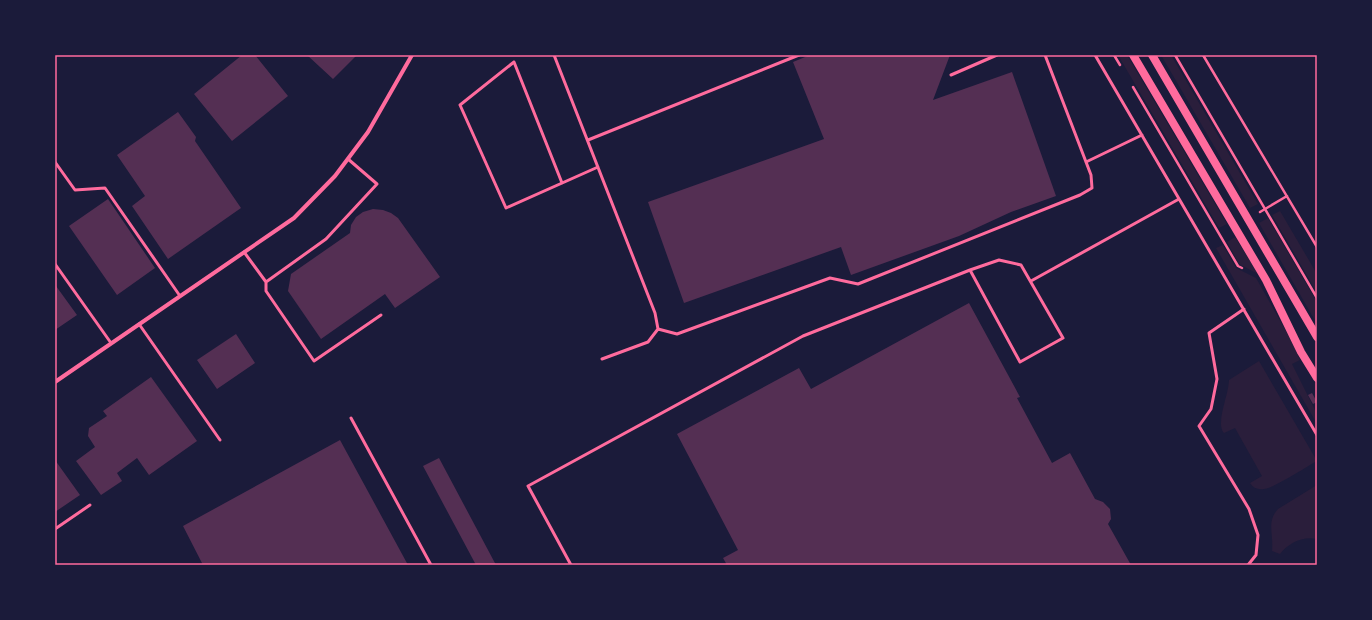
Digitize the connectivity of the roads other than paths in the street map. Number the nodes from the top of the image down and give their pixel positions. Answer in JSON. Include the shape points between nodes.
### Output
{"nodes":[{"id":1,"x":412,"y":55,"type":"edge"},
{"id":2,"x":554,"y":55,"type":"edge"},
{"id":3,"x":798,"y":55,"type":"edge"},
{"id":4,"x":997,"y":55,"type":"edge"},
{"id":5,"x":1045,"y":55,"type":"edge"},
{"id":6,"x":1095,"y":55,"type":"edge"},
{"id":7,"x":1133,"y":55,"type":"edge"},
{"id":8,"x":1152,"y":55,"type":"edge"},
{"id":9,"x":951,"y":75,"type":"dead end"},
{"id":10,"x":1142,"y":135,"type":"junction"},
{"id":11,"x":588,"y":140,"type":"junction"},
{"id":12,"x":348,"y":159,"type":"junction"},
{"id":13,"x":55,"y":162,"type":"edge"},
{"id":14,"x":1086,"y":162,"type":"junction"},
{"id":15,"x":598,"y":167,"type":"junction"},
{"id":16,"x":562,"y":183,"type":"junction"},
{"id":17,"x":1179,"y":199,"type":"junction"},
{"id":18,"x":244,"y":252,"type":"junction"},
{"id":19,"x":55,"y":264,"type":"edge"},
{"id":20,"x":970,"y":270,"type":"junction"},
{"id":21,"x":1030,"y":281,"type":"junction"},
{"id":22,"x":266,"y":282,"type":"junction"},
{"id":23,"x":180,"y":296,"type":"junction"},
{"id":24,"x":1244,"y":309,"type":"junction"},
{"id":25,"x":381,"y":315,"type":"dead end"},
{"id":26,"x":139,"y":324,"type":"junction"},
{"id":27,"x":658,"y":329,"type":"junction"},
{"id":28,"x":1317,"y":337,"type":"edge"},
{"id":29,"x":111,"y":343,"type":"junction"},
{"id":30,"x":602,"y":359,"type":"dead end"},
{"id":31,"x":1317,"y":378,"type":"edge"},
{"id":32,"x":55,"y":382,"type":"edge"},
{"id":33,"x":351,"y":418,"type":"dead end"},
{"id":34,"x":1317,"y":435,"type":"edge"},
{"id":35,"x":220,"y":440,"type":"dead end"},
{"id":36,"x":90,"y":505,"type":"dead end"},
{"id":37,"x":55,"y":530,"type":"edge"},
{"id":38,"x":431,"y":565,"type":"edge"},
{"id":39,"x":571,"y":565,"type":"edge"},
{"id":40,"x":1248,"y":565,"type":"edge"}],
"edges":[{"from":1,"to":12,"type":"street","via":[[368,132]]},
{"from":2,"to":11,"type":"lane"},
{"from":3,"to":11,"type":"lane"},
{"from":4,"to":9,"type":"lane"},
{"from":5,"to":14,"type":"lane"},
{"from":6,"to":10,"type":"lane"},
{"from":7,"to":31,"type":"main road","via":[[1266,280],[1301,352]]},
{"from":8,"to":28,"type":"main road"},
{"from":10,"to":14,"type":"lane"},
{"from":10,"to":17,"type":"lane"},
{"from":11,"to":15,"type":"lane"},
{"from":12,"to":18,"type":"street","via":[[294,218]]},
{"from":12,"to":22,"type":"lane","via":[[377,184],[326,239]]},
{"from":13,"to":23,"type":"lane","via":[[75,190],[105,188]]},
{"from":14,"to":27,"type":"lane","via":[[1092,188],[1080,195],[858,284],[830,278],[677,334]]},
{"from":15,"to":16,"type":"lane"},
{"from":15,"to":27,"type":"lane","via":[[655,313]]},
{"from":16,"to":16,"type":"lane","via":[[506,208],[460,105],[514,62]]},
{"from":17,"to":21,"type":"lane"},
{"from":17,"to":24,"type":"lane"},
{"from":18,"to":22,"type":"lane"},
{"from":18,"to":23,"type":"street"},
{"from":19,"to":29,"type":"lane"},
{"from":20,"to":21,"type":"lane","via":[[1000,260],[1021,265]]},
{"from":20,"to":21,"type":"lane","via":[[1020,362],[1063,338]]},
{"from":20,"to":39,"type":"lane","via":[[803,336],[528,486]]},
{"from":22,"to":25,"type":"lane","via":[[266,292],[314,361]]},
{"from":23,"to":26,"type":"street"},
{"from":24,"to":34,"type":"lane"},
{"from":24,"to":40,"type":"lane","via":[[1209,333],[1217,379],[1211,409],[1199,426],[1249,509],[1258,535],[1256,555]]},
{"from":26,"to":29,"type":"street"},
{"from":26,"to":35,"type":"lane"},
{"from":27,"to":30,"type":"lane","via":[[648,342]]},
{"from":29,"to":32,"type":"street"},
{"from":33,"to":38,"type":"lane"},
{"from":36,"to":37,"type":"lane"}]}
